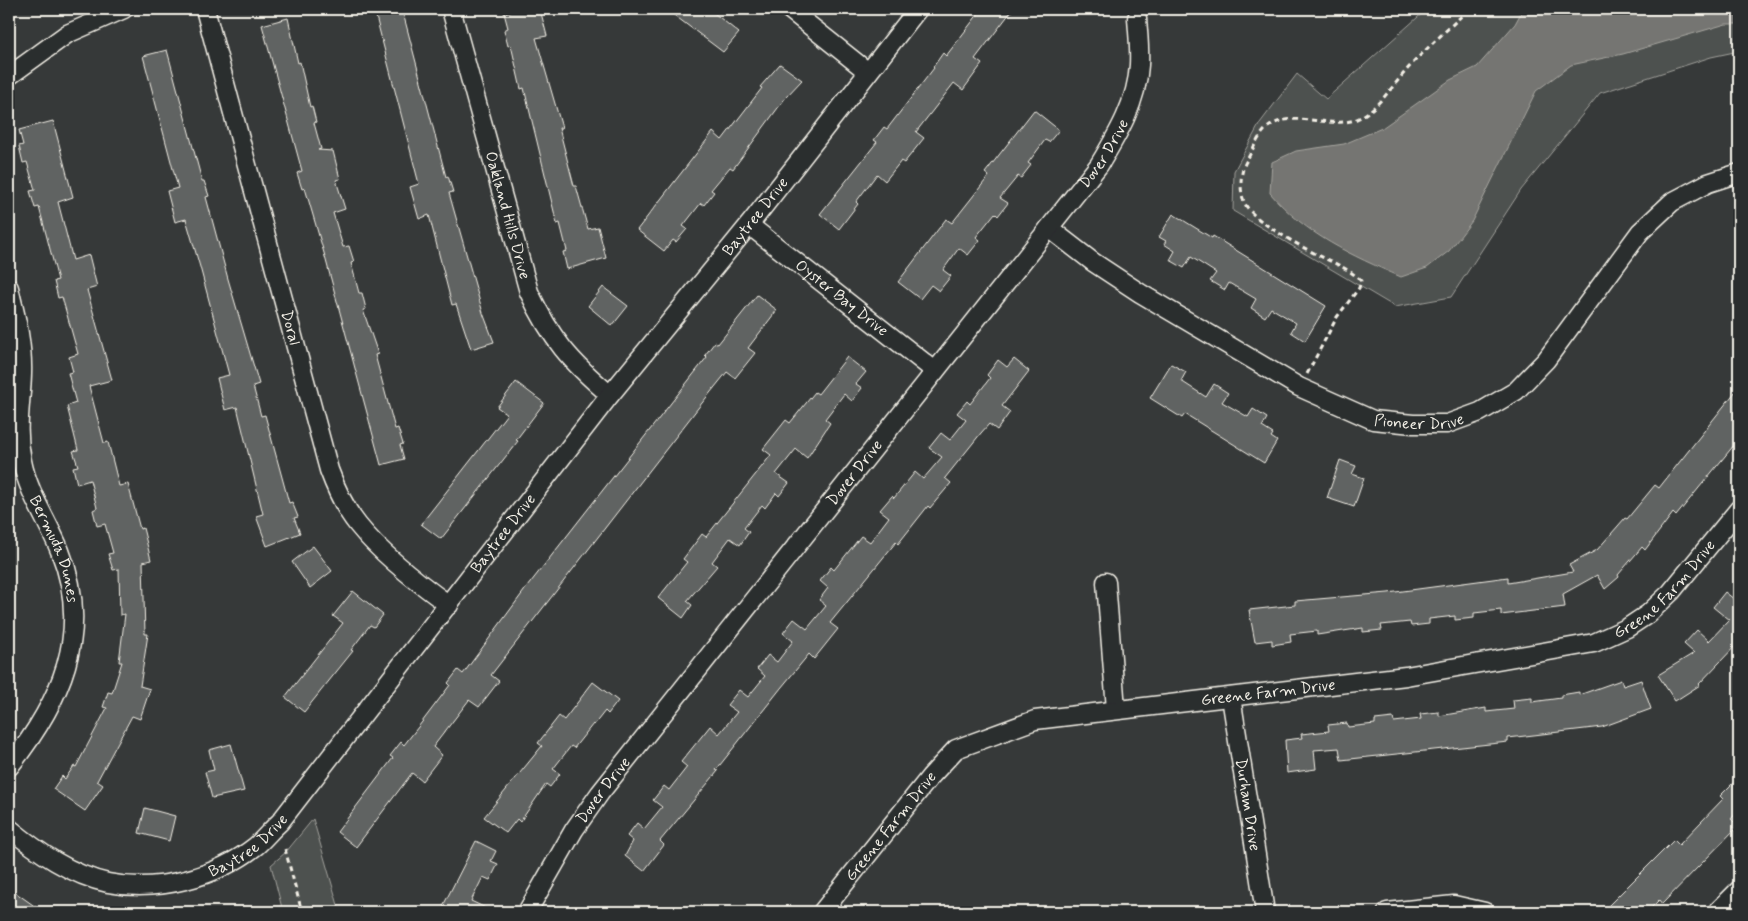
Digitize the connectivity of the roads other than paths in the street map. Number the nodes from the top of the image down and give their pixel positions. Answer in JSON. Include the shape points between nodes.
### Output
{"nodes":[{"id":1,"x":124,"y":9,"type":"edge"},
{"id":2,"x":205,"y":9,"type":"edge"},
{"id":3,"x":451,"y":9,"type":"edge"},
{"id":4,"x":789,"y":9,"type":"edge"},
{"id":5,"x":918,"y":9,"type":"edge"},
{"id":6,"x":1137,"y":18,"type":"dead end"},
{"id":7,"x":868,"y":72,"type":"junction"},
{"id":8,"x":9,"y":76,"type":"edge"},
{"id":9,"x":1739,"y":173,"type":"edge"},
{"id":10,"x":748,"y":225,"type":"junction"},
{"id":11,"x":1049,"y":228,"type":"junction"},
{"id":12,"x":9,"y":288,"type":"edge"},
{"id":13,"x":935,"y":371,"type":"junction"},
{"id":14,"x":610,"y":394,"type":"junction"},
{"id":15,"x":13,"y":415,"type":"edge"},
{"id":16,"x":1739,"y":509,"type":"edge"},
{"id":17,"x":1106,"y":582,"type":"dead end"},
{"id":18,"x":449,"y":605,"type":"junction"},
{"id":19,"x":1231,"y":697,"type":"junction"},
{"id":20,"x":1116,"y":709,"type":"junction"},
{"id":21,"x":9,"y":767,"type":"edge"},
{"id":22,"x":9,"y":828,"type":"edge"},
{"id":23,"x":1739,"y":890,"type":"edge"},
{"id":24,"x":527,"y":912,"type":"edge"},
{"id":25,"x":822,"y":912,"type":"edge"},
{"id":26,"x":1265,"y":912,"type":"edge"},
{"id":27,"x":1387,"y":912,"type":"edge"},
{"id":28,"x":1485,"y":912,"type":"edge"},
{"id":29,"x":1718,"y":912,"type":"edge"}],
"edges":[{"from":1,"to":8,"type":"street","via":[[67,34]]},
{"from":2,"to":18,"type":"street","name":"Doral","via":[[336,489],[357,525]]},
{"from":3,"to":14,"type":"street","name":"Oakland Hills Drive","via":[[529,292],[544,326],[563,351]]},
{"from":4,"to":7,"type":"street"},
{"from":5,"to":7,"type":"street","name":"Baytree Drive"},
{"from":6,"to":11,"type":"street","name":"Dover Drive","via":[[1140,64],[1134,96],[1122,127],[1099,165]]},
{"from":7,"to":10,"type":"street","name":"Baytree Drive"},
{"from":9,"to":11,"type":"street","name":"Pioneer Drive","via":[[1708,183],[1672,202],[1640,232],[1546,360],[1516,391],[1480,412],[1447,424],[1373,420],[1299,387],[1140,294]]},
{"from":10,"to":13,"type":"street","name":"Oyster Bay Drive"},
{"from":10,"to":14,"type":"street","name":"Baytree Drive"},
{"from":11,"to":13,"type":"street","name":"Dover Drive"},
{"from":12,"to":15,"type":"street","name":"Bermuda Dunes","via":[[20,331],[22,374]]},
{"from":13,"to":24,"type":"street","name":"Dover Drive","via":[[600,793],[574,830]]},
{"from":14,"to":18,"type":"street","name":"Baytree Drive"},
{"from":15,"to":21,"type":"street","name":"Bermuda Dunes","via":[[26,479],[60,551],[73,588],[73,631],[60,684],[49,710]]},
{"from":16,"to":19,"type":"street","name":"Greene Farm Drive","via":[[1671,592],[1648,614],[1594,643],[1406,676]]},
{"from":17,"to":20,"type":"street"},
{"from":18,"to":22,"type":"street","name":"Baytree Drive","via":[[280,822],[256,846],[236,859],[183,881],[142,885],[108,883],[51,859]]},
{"from":19,"to":20,"type":"street","name":"Greene Farm Drive"},
{"from":19,"to":26,"type":"street","name":"Durham Drive"},
{"from":20,"to":25,"type":"street","name":"Greene Farm Drive","via":[[1035,720],[956,750],[930,777]]},
{"from":23,"to":29,"type":"street"},
{"from":27,"to":28,"type":"street","via":[[1454,905]]}]}
